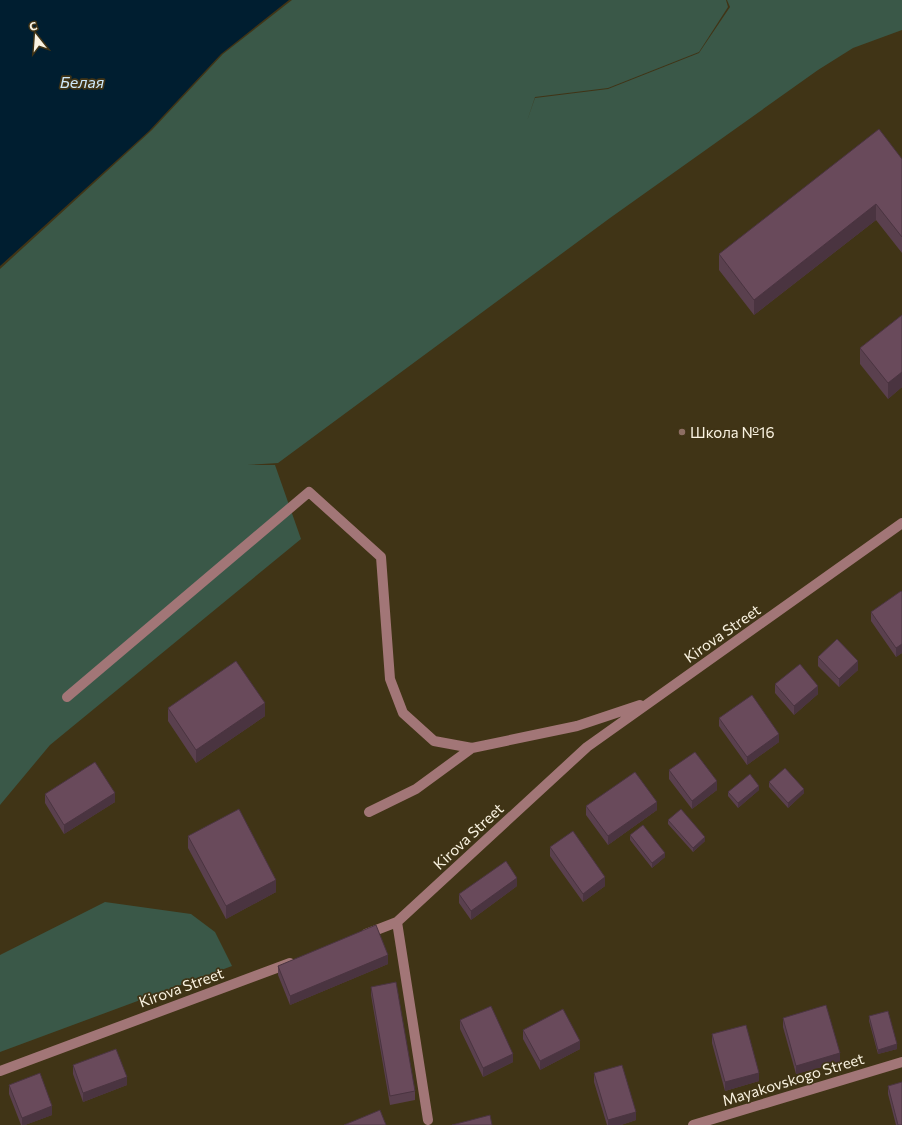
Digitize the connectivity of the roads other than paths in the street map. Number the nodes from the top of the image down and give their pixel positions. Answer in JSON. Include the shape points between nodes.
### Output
{"nodes":[{"id":1,"x":902,"y":523,"type":"edge"},
{"id":2,"x":67,"y":697,"type":"dead end"},
{"id":3,"x":650,"y":702,"type":"junction"},
{"id":4,"x":472,"y":748,"type":"junction"},
{"id":5,"x":369,"y":812,"type":"dead end"},
{"id":6,"x":397,"y":922,"type":"junction"},
{"id":7,"x":353,"y":939,"type":"edge"},
{"id":8,"x":302,"y":958,"type":"edge"},
{"id":9,"x":902,"y":1062,"type":"edge"},
{"id":10,"x":0,"y":1071,"type":"edge"},
{"id":11,"x":428,"y":1120,"type":"dead end"},
{"id":12,"x":693,"y":1125,"type":"edge"}],
"edges":[{"from":1,"to":3,"type":"street","name":"Kirova Street"},
{"from":2,"to":4,"type":"street","via":[[309,492],[381,556],[390,679],[403,713],[434,740]]},
{"from":3,"to":4,"type":"street","via":[[577,726]]},
{"from":3,"to":6,"type":"street","name":"Kirova Street","via":[[587,747]]},
{"from":4,"to":5,"type":"street","via":[[416,789]]},
{"from":6,"to":7,"type":"street","name":"Kirova Street"},
{"from":6,"to":11,"type":"street"},
{"from":8,"to":10,"type":"street","name":"Kirova Street"},
{"from":9,"to":12,"type":"street","name":"Mayakovskogo Street"}]}
